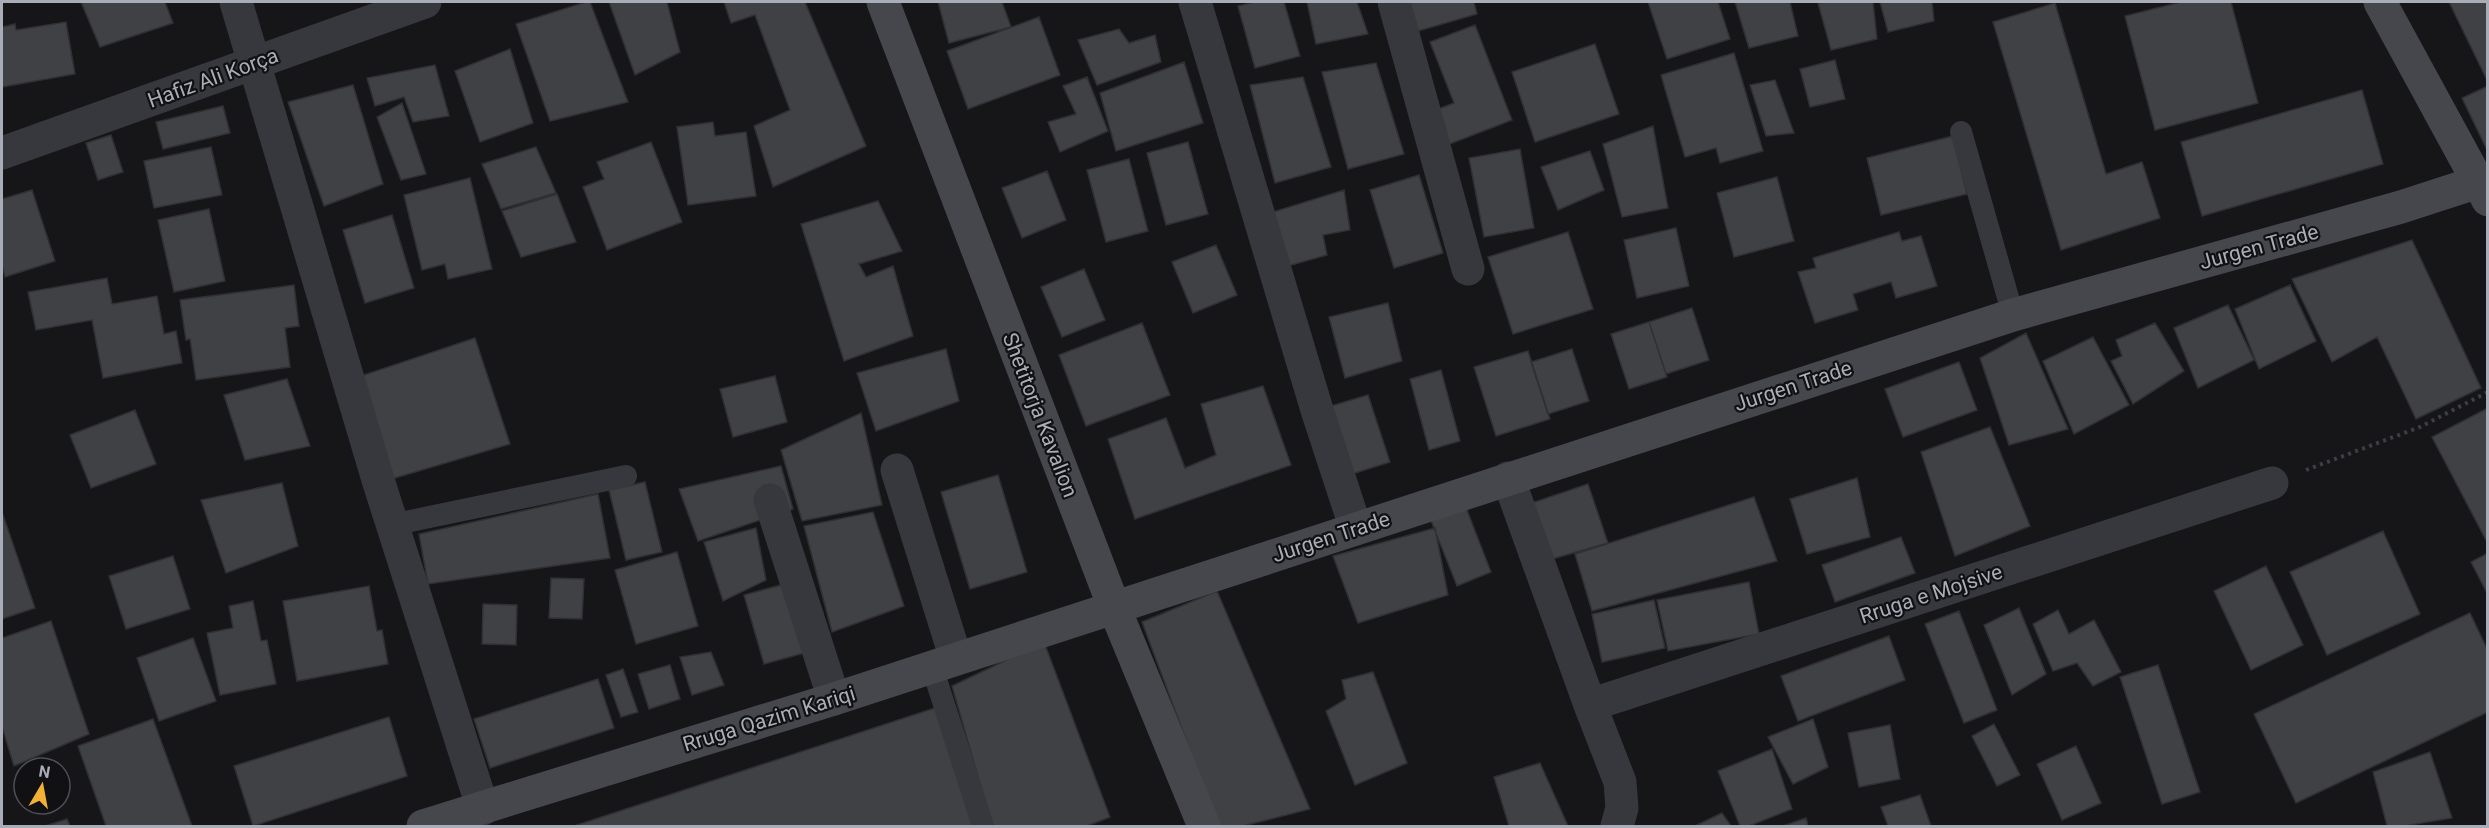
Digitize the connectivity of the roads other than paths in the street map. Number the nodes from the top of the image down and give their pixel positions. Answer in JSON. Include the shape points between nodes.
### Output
{"nodes":[{"id":1,"x":236,"y":2,"type":"edge"},
{"id":2,"x":425,"y":2,"type":"edge"},
{"id":3,"x":883,"y":2,"type":"edge"},
{"id":4,"x":1195,"y":2,"type":"edge"},
{"id":5,"x":1394,"y":2,"type":"edge"},
{"id":6,"x":2380,"y":2,"type":"edge"},
{"id":7,"x":254,"y":63,"type":"junction"},
{"id":8,"x":1961,"y":132,"type":"dead end"},
{"id":9,"x":2,"y":153,"type":"edge"},
{"id":10,"x":2484,"y":187,"type":"edge"},
{"id":11,"x":1468,"y":269,"type":"dead end"},
{"id":12,"x":2013,"y":315,"type":"junction"},
{"id":13,"x":897,"y":470,"type":"dead end"},
{"id":14,"x":626,"y":476,"type":"dead end"},
{"id":15,"x":1508,"y":478,"type":"junction"},
{"id":16,"x":2272,"y":483,"type":"road end"},
{"id":17,"x":770,"y":500,"type":"dead end"},
{"id":18,"x":391,"y":525,"type":"junction"},
{"id":19,"x":1356,"y":529,"type":"junction"},
{"id":20,"x":1114,"y":607,"type":"junction"},
{"id":21,"x":944,"y":663,"type":"junction"},
{"id":22,"x":834,"y":699,"type":"junction"},
{"id":23,"x":1590,"y":705,"type":"junction"},
{"id":24,"x":483,"y":808,"type":"junction"},
{"id":25,"x":440,"y":824,"type":"edge"},
{"id":26,"x":983,"y":826,"type":"edge"},
{"id":27,"x":1204,"y":826,"type":"edge"},
{"id":28,"x":1617,"y":826,"type":"edge"}],
"edges":[{"from":1,"to":7,"type":"street"},
{"from":2,"to":7,"type":"street","name":"Hafiz Ali Korça"},
{"from":3,"to":20,"type":"street","name":"Shetitorja Kavalion"},
{"from":4,"to":19,"type":"street"},
{"from":5,"to":11,"type":"street"},
{"from":6,"to":10,"type":"street"},
{"from":7,"to":9,"type":"street","name":"Hafiz Ali Korça"},
{"from":7,"to":18,"type":"street"},
{"from":8,"to":12,"type":"lane"},
{"from":10,"to":12,"type":"street","name":"Jurgen Trade"},
{"from":12,"to":15,"type":"street","name":"Jurgen Trade"},
{"from":13,"to":21,"type":"street"},
{"from":14,"to":18,"type":"lane"},
{"from":15,"to":19,"type":"street","name":"Jurgen Trade"},
{"from":15,"to":23,"type":"street"},
{"from":16,"to":23,"type":"street","name":"Rruga e Mojsive"},
{"from":17,"to":22,"type":"street"},
{"from":18,"to":24,"type":"street"},
{"from":19,"to":20,"type":"street","name":"Jurgen Trade"},
{"from":20,"to":21,"type":"street","name":"Rruga Qazim Kariqi"},
{"from":20,"to":27,"type":"street","name":"Shetitorja Kavalion"},
{"from":21,"to":22,"type":"street","name":"Rruga Qazim Kariqi"},
{"from":21,"to":26,"type":"lane"},
{"from":22,"to":24,"type":"street","name":"Rruga Qazim Kariqi"},
{"from":23,"to":28,"type":"street","via":[[1620,782],[1622,808]]},
{"from":24,"to":25,"type":"street","name":"Rruga Qazim Kariqi"}]}
